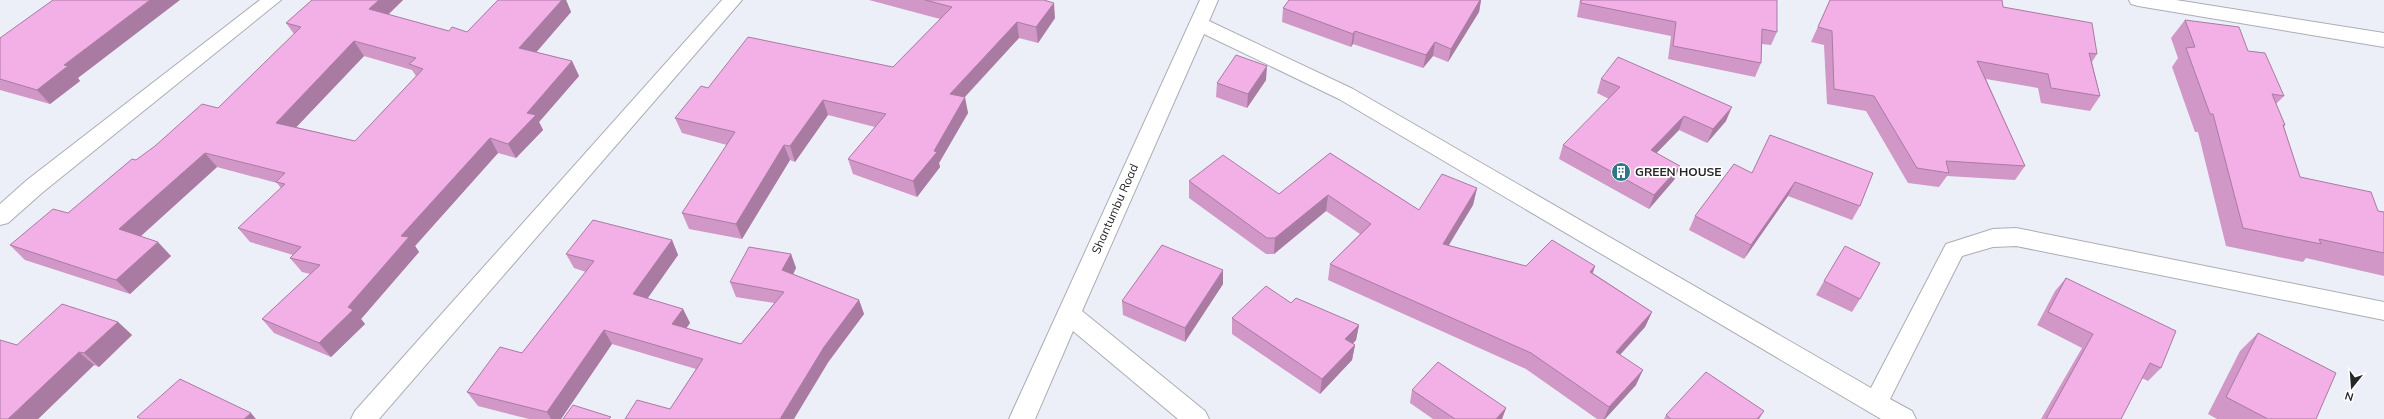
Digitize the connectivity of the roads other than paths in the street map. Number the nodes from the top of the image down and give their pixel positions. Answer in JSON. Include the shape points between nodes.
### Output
{"nodes":[{"id":1,"x":272,"y":0,"type":"edge"},
{"id":2,"x":733,"y":0,"type":"edge"},
{"id":3,"x":1209,"y":0,"type":"edge"},
{"id":4,"x":2138,"y":0,"type":"edge"},
{"id":5,"x":1198,"y":23,"type":"junction"},
{"id":6,"x":2384,"y":40,"type":"edge"},
{"id":7,"x":0,"y":217,"type":"edge"},
{"id":8,"x":2384,"y":311,"type":"edge"},
{"id":9,"x":1068,"y":313,"type":"junction"},
{"id":10,"x":1876,"y":403,"type":"junction"},
{"id":11,"x":364,"y":419,"type":"edge"},
{"id":12,"x":1022,"y":419,"type":"edge"},
{"id":13,"x":1196,"y":419,"type":"edge"},
{"id":14,"x":1903,"y":419,"type":"edge"}],
"edges":[{"from":1,"to":7,"type":"street","via":[[35,186]]},
{"from":2,"to":11,"type":"street"},
{"from":3,"to":5,"type":"street","name":"Shantumbu Road"},
{"from":4,"to":6,"type":"street"},
{"from":5,"to":9,"type":"street","name":"Shantumbu Road"},
{"from":5,"to":10,"type":"street","via":[[1346,94]]},
{"from":8,"to":10,"type":"street","via":[[2016,237],[1993,238],[1954,250]]},
{"from":9,"to":12,"type":"street","name":"Shantumbu Road"},
{"from":9,"to":13,"type":"street"},
{"from":10,"to":14,"type":"street"}]}
